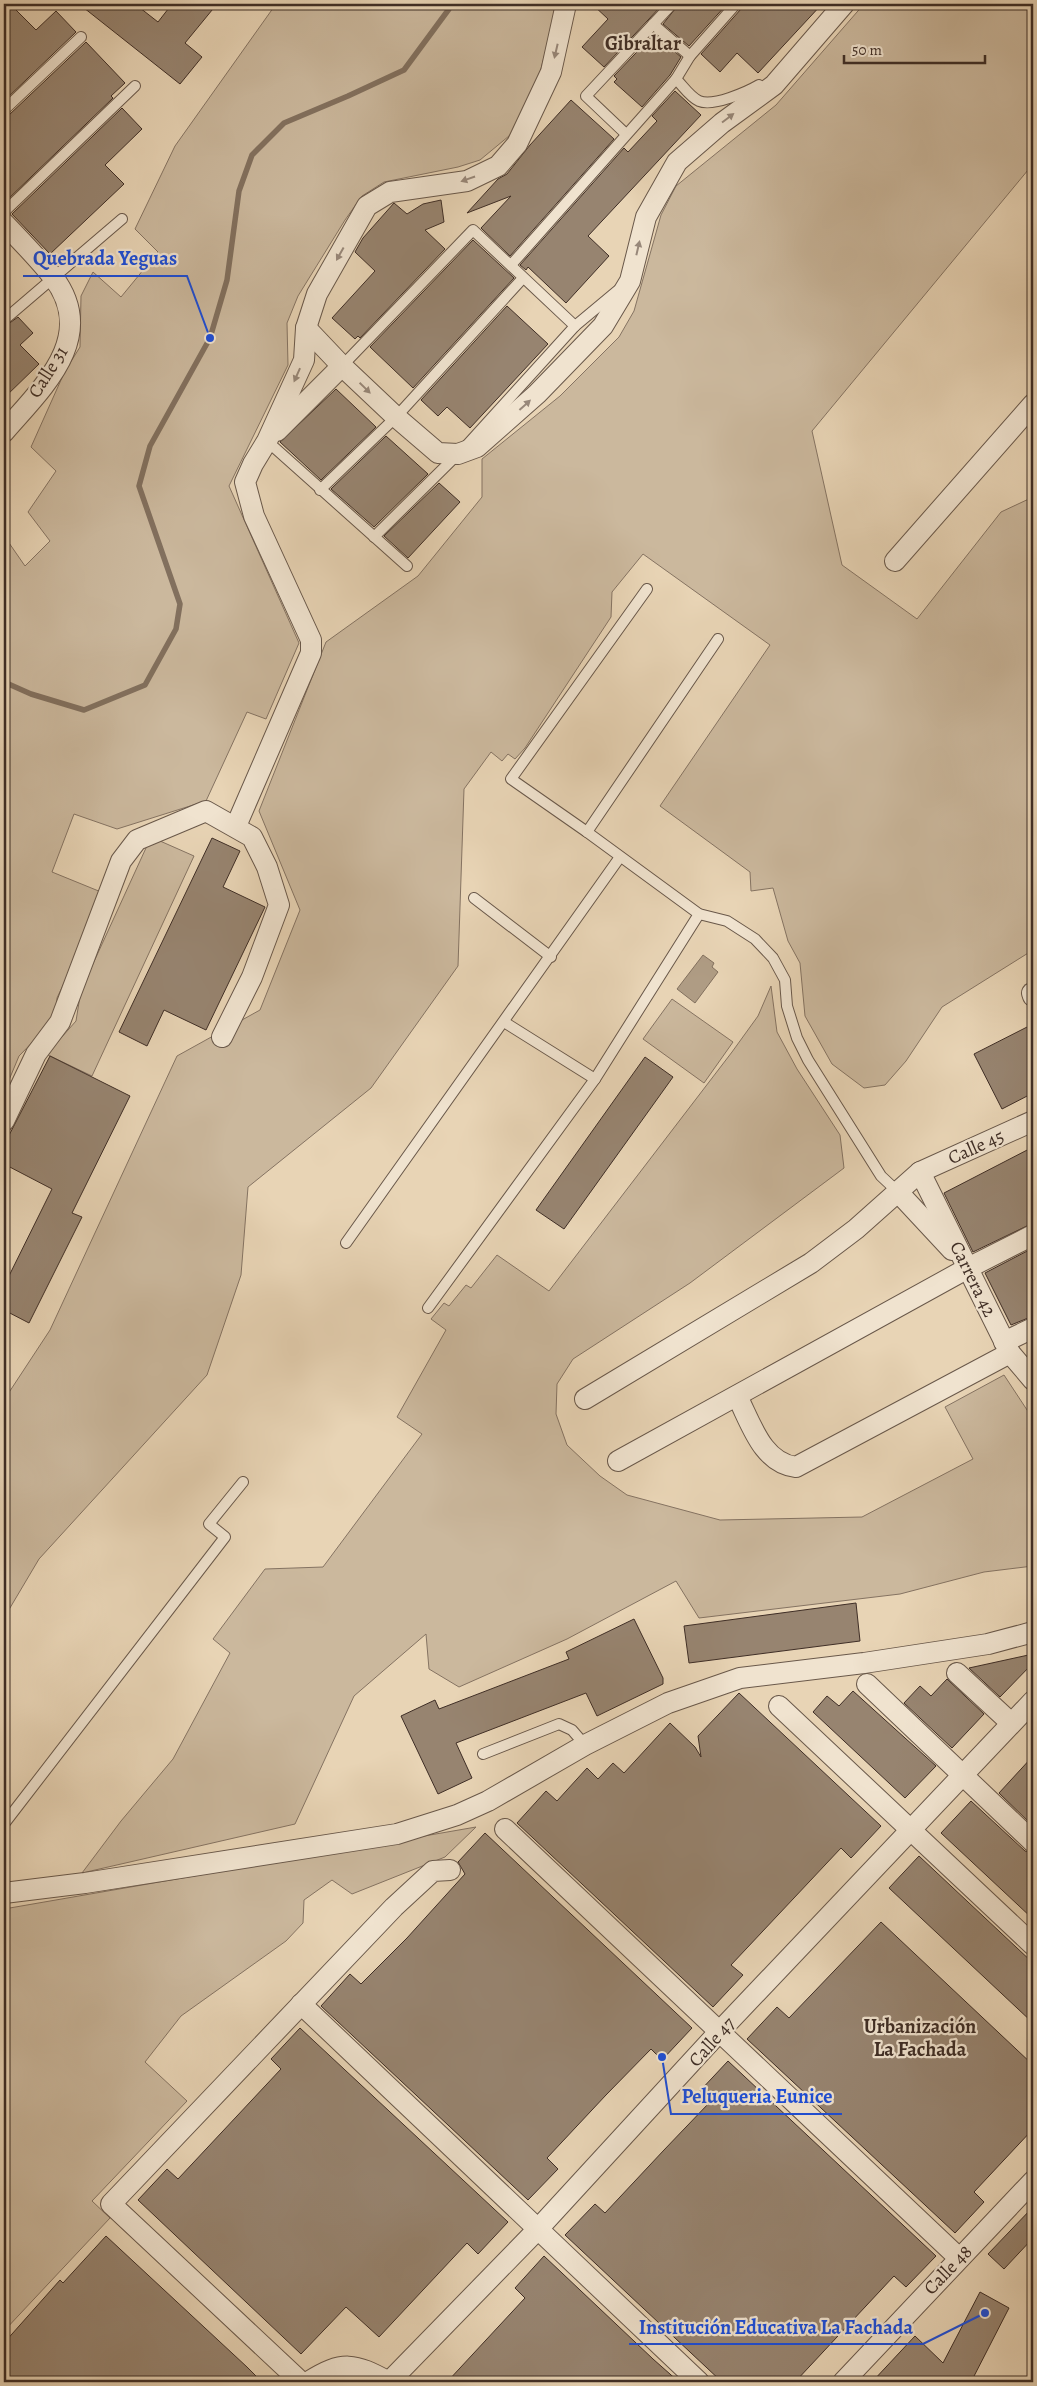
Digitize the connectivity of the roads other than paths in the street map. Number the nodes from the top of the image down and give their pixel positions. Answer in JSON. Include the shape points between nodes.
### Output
{"nodes":[{"id":1,"x":566,"y":4,"type":"edge"},
{"id":2,"x":672,"y":4,"type":"edge"},
{"id":3,"x":736,"y":4,"type":"edge"},
{"id":4,"x":844,"y":4,"type":"edge"},
{"id":5,"x":653,"y":24,"type":"junction"},
{"id":6,"x":81,"y":37,"type":"dead end"},
{"id":7,"x":690,"y":56,"type":"junction"},
{"id":8,"x":789,"y":66,"type":"junction"},
{"id":9,"x":676,"y":79,"type":"junction"},
{"id":10,"x":135,"y":86,"type":"dead end"},
{"id":11,"x":4,"y":110,"type":"edge"},
{"id":12,"x":626,"y":134,"type":"junction"},
{"id":13,"x":4,"y":212,"type":"edge"},
{"id":14,"x":122,"y":219,"type":"dead end"},
{"id":15,"x":4,"y":222,"type":"edge"},
{"id":16,"x":511,"y":265,"type":"junction"},
{"id":17,"x":54,"y":277,"type":"junction"},
{"id":18,"x":523,"y":278,"type":"junction"},
{"id":19,"x":630,"y":281,"type":"junction"},
{"id":20,"x":4,"y":320,"type":"edge"},
{"id":21,"x":575,"y":326,"type":"junction"},
{"id":22,"x":306,"y":328,"type":"junction"},
{"id":23,"x":342,"y":366,"type":"junction"},
{"id":24,"x":1033,"y":404,"type":"edge"},
{"id":25,"x":396,"y":417,"type":"junction"},
{"id":26,"x":4,"y":432,"type":"edge"},
{"id":27,"x":267,"y":442,"type":"junction"},
{"id":28,"x":458,"y":454,"type":"junction"},
{"id":29,"x":320,"y":490,"type":"junction"},
{"id":30,"x":374,"y":537,"type":"junction"},
{"id":31,"x":895,"y":562,"type":"dead end"},
{"id":32,"x":407,"y":566,"type":"dead end"},
{"id":33,"x":647,"y":588,"type":"dead end"},
{"id":34,"x":718,"y":639,"type":"dead end"},
{"id":35,"x":236,"y":826,"type":"junction"},
{"id":36,"x":587,"y":832,"type":"junction"},
{"id":37,"x":620,"y":857,"type":"junction"},
{"id":38,"x":474,"y":898,"type":"dead end"},
{"id":39,"x":699,"y":914,"type":"junction"},
{"id":40,"x":551,"y":957,"type":"junction"},
{"id":41,"x":504,"y":1022,"type":"junction"},
{"id":42,"x":222,"y":1037,"type":"dead end"},
{"id":43,"x":595,"y":1079,"type":"junction"},
{"id":44,"x":4,"y":1121,"type":"edge"},
{"id":45,"x":1033,"y":1121,"type":"edge"},
{"id":46,"x":920,"y":1172,"type":"junction"},
{"id":47,"x":898,"y":1192,"type":"junction"},
{"id":48,"x":1033,"y":1235,"type":"edge"},
{"id":49,"x":346,"y":1243,"type":"dead end"},
{"id":50,"x":968,"y":1268,"type":"junction"},
{"id":51,"x":428,"y":1308,"type":"dead end"},
{"id":52,"x":1033,"y":1328,"type":"edge"},
{"id":53,"x":1007,"y":1348,"type":"junction"},
{"id":54,"x":1033,"y":1380,"type":"edge"},
{"id":55,"x":737,"y":1396,"type":"junction"},
{"id":56,"x":585,"y":1399,"type":"dead end"},
{"id":57,"x":618,"y":1462,"type":"dead end"},
{"id":58,"x":243,"y":1482,"type":"dead end"},
{"id":59,"x":1033,"y":1632,"type":"edge"},
{"id":60,"x":957,"y":1672,"type":"dead end"},
{"id":61,"x":867,"y":1684,"type":"dead end"},
{"id":62,"x":1033,"y":1701,"type":"edge"},
{"id":63,"x":780,"y":1706,"type":"dead end"},
{"id":64,"x":1011,"y":1723,"type":"junction"},
{"id":65,"x":585,"y":1745,"type":"junction"},
{"id":66,"x":483,"y":1754,"type":"dead end"},
{"id":67,"x":961,"y":1775,"type":"junction"},
{"id":68,"x":4,"y":1824,"type":"edge"},
{"id":69,"x":504,"y":1829,"type":"dead end"},
{"id":70,"x":911,"y":1830,"type":"junction"},
{"id":71,"x":1033,"y":1842,"type":"edge"},
{"id":72,"x":450,"y":1870,"type":"dead end"},
{"id":73,"x":4,"y":1893,"type":"edge"},
{"id":74,"x":1033,"y":1945,"type":"edge"},
{"id":75,"x":301,"y":2004,"type":"junction"},
{"id":76,"x":719,"y":2032,"type":"junction"},
{"id":77,"x":1033,"y":2181,"type":"edge"},
{"id":78,"x":538,"y":2229,"type":"junction"},
{"id":79,"x":959,"y":2258,"type":"junction"},
{"id":80,"x":300,"y":2382,"type":"edge"},
{"id":81,"x":308,"y":2382,"type":"edge"},
{"id":82,"x":389,"y":2382,"type":"edge"},
{"id":83,"x":700,"y":2382,"type":"edge"},
{"id":84,"x":843,"y":2382,"type":"edge"}],
"edges":[{"from":1,"to":22,"type":"street","one_way":true,"via":[[551,72],[517,144],[498,166],[467,181],[390,192],[367,206],[317,294]]},
{"from":2,"to":5,"type":"lane"},
{"from":3,"to":7,"type":"lane"},
{"from":4,"to":8,"type":"street"},
{"from":5,"to":7,"type":"lane"},
{"from":5,"to":12,"type":"lane","via":[[586,96]]},
{"from":6,"to":11,"type":"lane"},
{"from":7,"to":9,"type":"lane"},
{"from":8,"to":9,"type":"lane","via":[[750,90],[726,99],[701,102]]},
{"from":19,"to":8,"type":"street","one_way":true,"via":[[646,217],[678,162],[722,123],[774,84]]},
{"from":9,"to":12,"type":"lane"},
{"from":10,"to":13,"type":"lane"},
{"from":12,"to":16,"type":"lane"},
{"from":14,"to":17,"type":"lane"},
{"from":15,"to":17,"type":"street","name":"Calle 31"},
{"from":16,"to":18,"type":"lane"},
{"from":16,"to":23,"type":"lane","via":[[473,230]]},
{"from":17,"to":20,"type":"lane"},
{"from":17,"to":26,"type":"street","name":"Calle 31","via":[[70,310],[68,348],[45,385]]},
{"from":18,"to":21,"type":"lane"},
{"from":18,"to":25,"type":"lane"},
{"from":19,"to":21,"type":"lane"},
{"from":28,"to":19,"type":"street","one_way":true,"via":[[477,447],[537,394],[603,326]]},
{"from":21,"to":28,"type":"lane"},
{"from":22,"to":23,"type":"street"},
{"from":22,"to":27,"type":"street","one_way":true,"via":[[304,360]]},
{"from":23,"to":25,"type":"street","one_way":true},
{"from":23,"to":27,"type":"street"},
{"from":24,"to":31,"type":"street"},
{"from":25,"to":28,"type":"street","via":[[438,453]]},
{"from":25,"to":29,"type":"lane"},
{"from":27,"to":29,"type":"lane"},
{"from":27,"to":35,"type":"street","via":[[245,482],[254,516],[311,640],[311,653]]},
{"from":28,"to":30,"type":"lane"},
{"from":29,"to":30,"type":"lane"},
{"from":30,"to":32,"type":"lane"},
{"from":33,"to":36,"type":"lane","via":[[511,779]]},
{"from":34,"to":36,"type":"lane"},
{"from":35,"to":42,"type":"street","via":[[252,837],[280,905],[252,977]]},
{"from":35,"to":44,"type":"street","via":[[206,811],[137,840],[121,861],[60,1022],[36,1054]]},
{"from":36,"to":37,"type":"lane"},
{"from":37,"to":39,"type":"lane"},
{"from":37,"to":40,"type":"lane"},
{"from":38,"to":40,"type":"lane"},
{"from":39,"to":43,"type":"lane"},
{"from":39,"to":47,"type":"lane","via":[[727,921],[755,939],[773,958],[785,980],[787,1006],[808,1060],[881,1176]]},
{"from":40,"to":41,"type":"lane"},
{"from":41,"to":43,"type":"lane"},
{"from":41,"to":49,"type":"lane"},
{"from":43,"to":51,"type":"lane"},
{"from":45,"to":46,"type":"street","name":"Calle 45"},
{"from":46,"to":47,"type":"street","name":"Calle 45"},
{"from":46,"to":50,"type":"street","name":"Carrera 42"},
{"from":47,"to":50,"type":"street"},
{"from":47,"to":56,"type":"street","name":"Calle 45","via":[[811,1263]]},
{"from":48,"to":50,"type":"street"},
{"from":50,"to":53,"type":"street","name":"Carrera 42"},
{"from":50,"to":55,"type":"street"},
{"from":52,"to":53,"type":"street"},
{"from":53,"to":54,"type":"street","name":"Carrera 42"},
{"from":53,"to":55,"type":"street","via":[[796,1467],[783,1465],[767,1452]]},
{"from":55,"to":57,"type":"street"},
{"from":58,"to":68,"type":"lane","via":[[208,1524],[226,1537]]},
{"from":59,"to":65,"type":"street","via":[[959,1649],[740,1678],[668,1703]]},
{"from":60,"to":64,"type":"street"},
{"from":61,"to":67,"type":"street"},
{"from":62,"to":64,"type":"street","name":"Calle 47"},
{"from":63,"to":70,"type":"street"},
{"from":64,"to":67,"type":"street","name":"Calle 47"},
{"from":65,"to":66,"type":"lane","via":[[572,1730],[559,1724]]},
{"from":65,"to":73,"type":"street","via":[[488,1801],[457,1815],[397,1834]]},
{"from":67,"to":70,"type":"street","name":"Calle 47"},
{"from":67,"to":71,"type":"street"},
{"from":69,"to":76,"type":"street"},
{"from":70,"to":74,"type":"street"},
{"from":70,"to":76,"type":"street","name":"Calle 47"},
{"from":72,"to":75,"type":"street","via":[[433,1871],[426,1877]]},
{"from":75,"to":78,"type":"street"},
{"from":75,"to":80,"type":"street","via":[[111,2204]]},
{"from":76,"to":78,"type":"street","name":"Calle 47"},
{"from":76,"to":79,"type":"street"},
{"from":77,"to":79,"type":"street","name":"Calle 48"},
{"from":78,"to":82,"type":"street","name":"Calle 47"},
{"from":78,"to":83,"type":"street"},
{"from":79,"to":84,"type":"street","name":"Calle 48"},
{"from":81,"to":82,"type":"street","via":[[330,2368],[362,2367]]}]}
